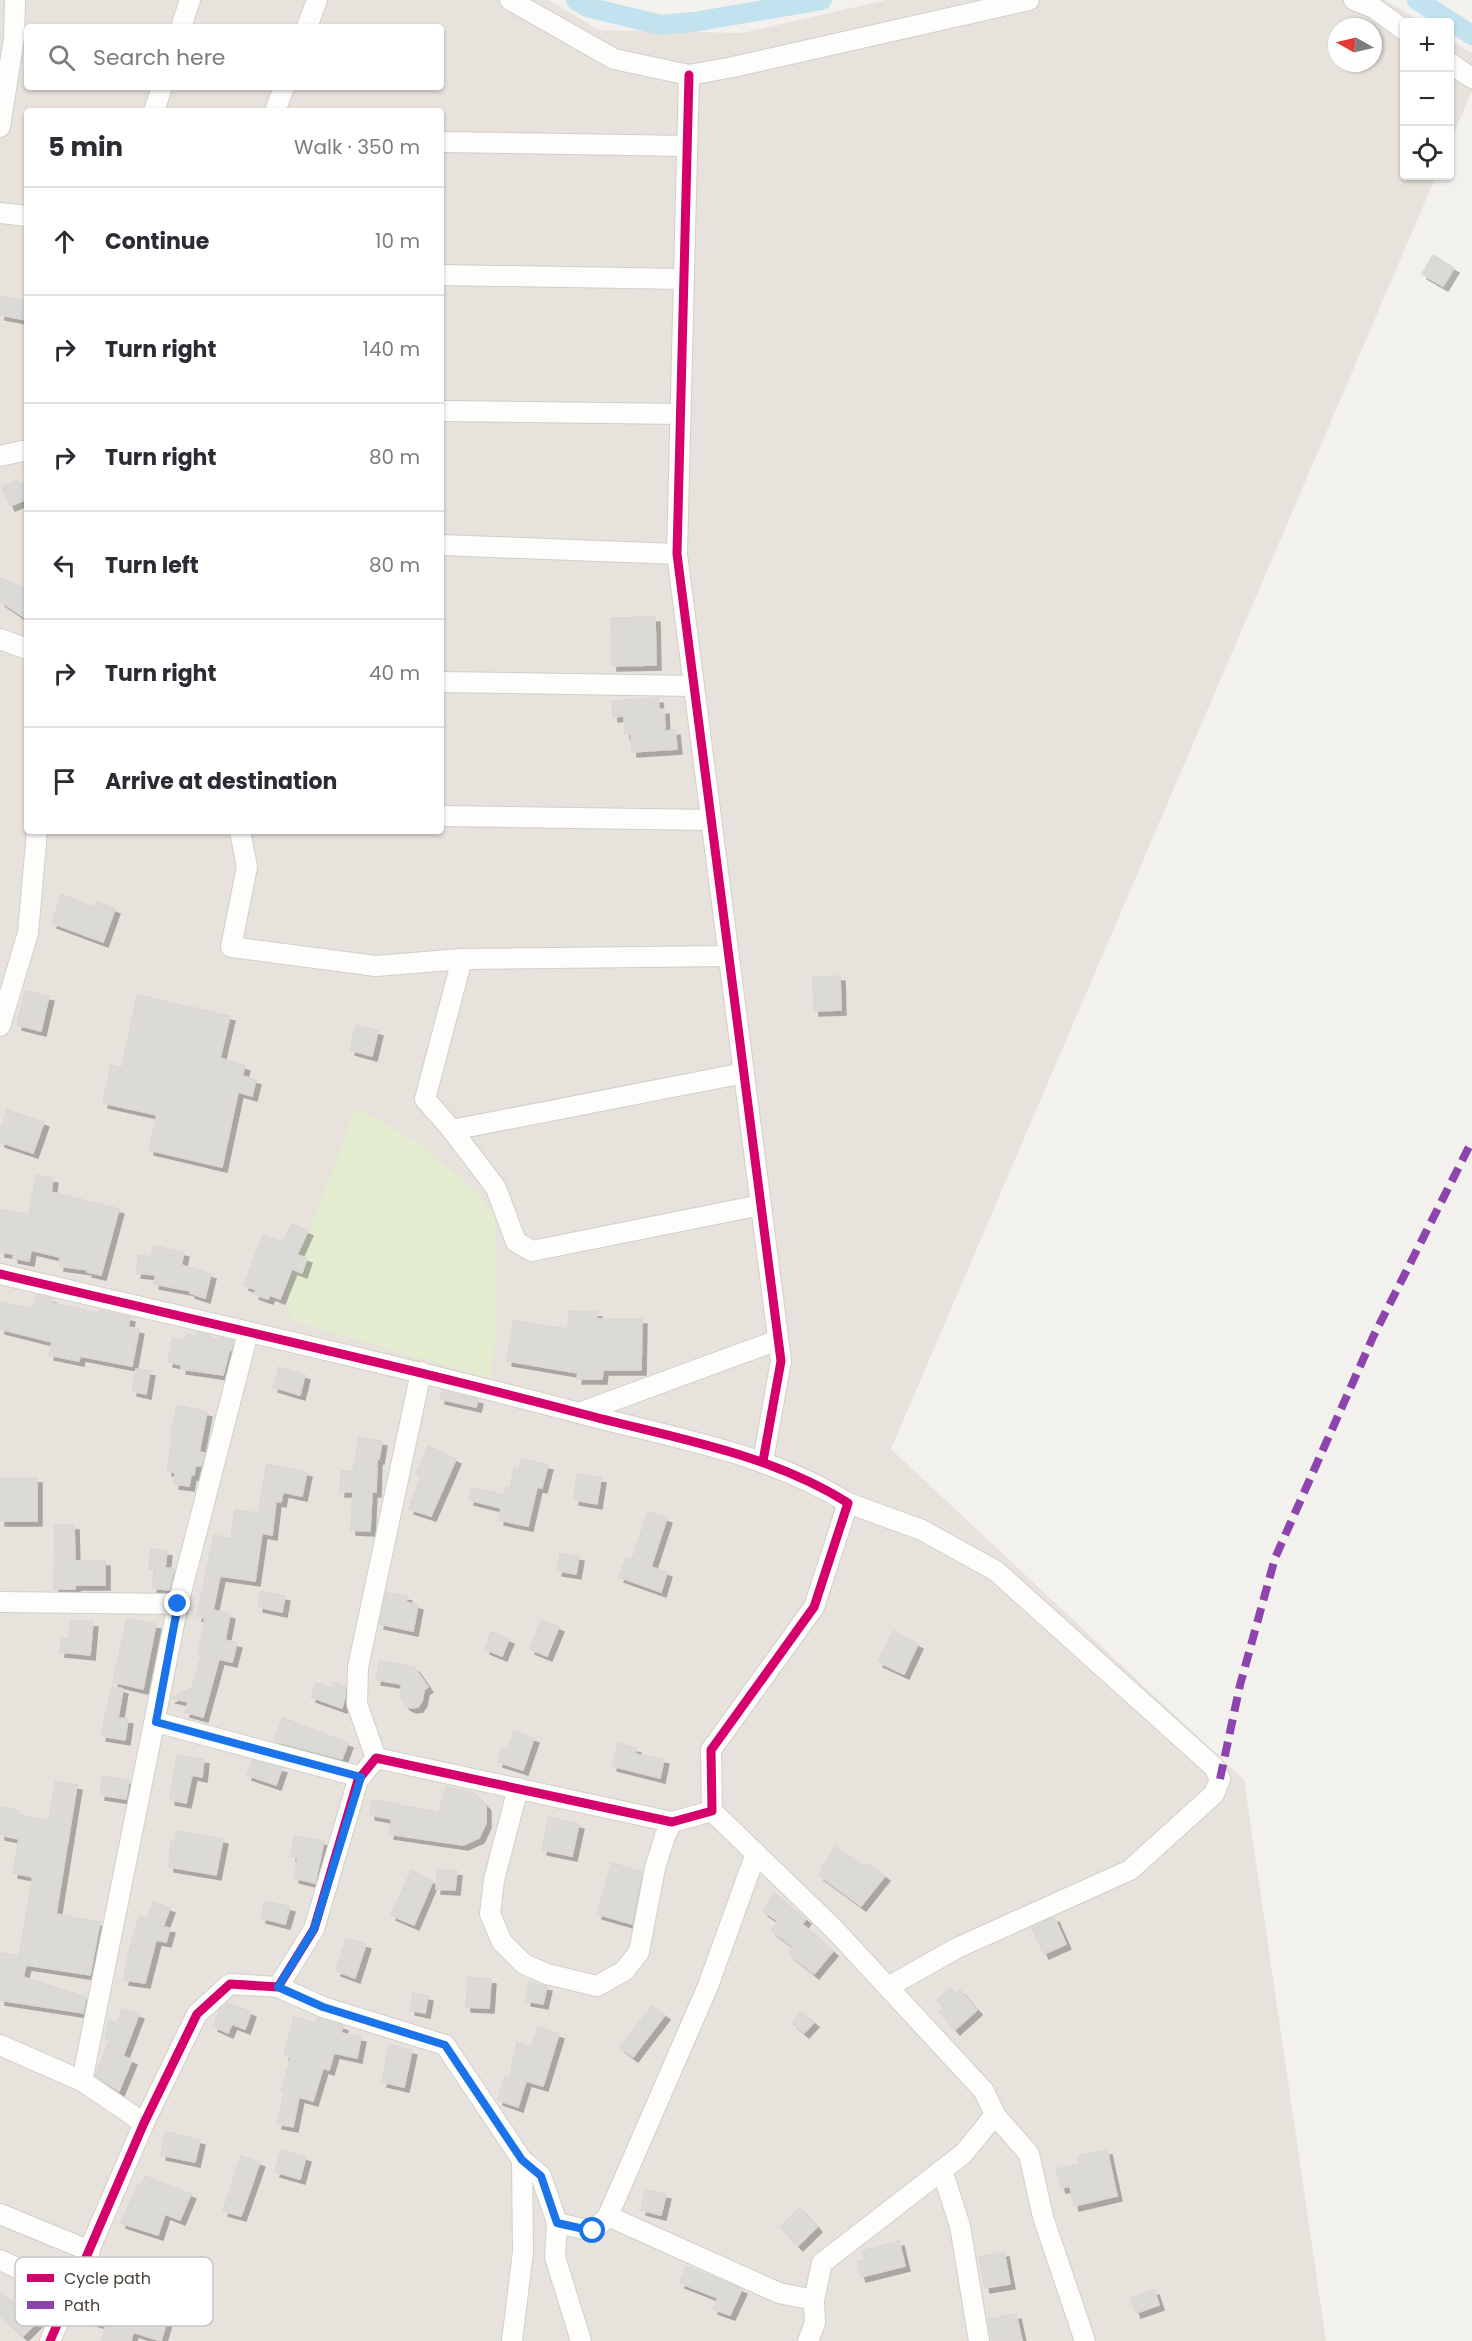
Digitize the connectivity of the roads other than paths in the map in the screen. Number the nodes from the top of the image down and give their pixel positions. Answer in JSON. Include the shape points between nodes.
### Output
{"nodes":[{"id":1,"x":15,"y":0,"type":"edge"},
{"id":2,"x":189,"y":0,"type":"edge"},
{"id":3,"x":317,"y":0,"type":"edge"},
{"id":4,"x":510,"y":0,"type":"edge"},
{"id":5,"x":1029,"y":0,"type":"edge"},
{"id":6,"x":1354,"y":0,"type":"edge"},
{"id":7,"x":182,"y":24,"type":"edge"},
{"id":8,"x":308,"y":24,"type":"edge"},
{"id":9,"x":1400,"y":27,"type":"edge"},
{"id":10,"x":14,"y":39,"type":"edge"},
{"id":11,"x":1454,"y":66,"type":"edge"},
{"id":12,"x":689,"y":75,"type":"junction"},
{"id":13,"x":1472,"y":78,"type":"edge"},
{"id":14,"x":161,"y":90,"type":"edge"},
{"id":15,"x":283,"y":90,"type":"edge"},
{"id":16,"x":155,"y":108,"type":"edge"},
{"id":17,"x":276,"y":108,"type":"edge"},
{"id":18,"x":0,"y":127,"type":"edge"},
{"id":19,"x":444,"y":142,"type":"edge"},
{"id":20,"x":687,"y":146,"type":"junction"},
{"id":21,"x":0,"y":213,"type":"edge"},
{"id":22,"x":24,"y":216,"type":"edge"},
{"id":23,"x":444,"y":275,"type":"edge"},
{"id":24,"x":684,"y":279,"type":"junction"},
{"id":25,"x":444,"y":411,"type":"edge"},
{"id":26,"x":681,"y":414,"type":"junction"},
{"id":27,"x":24,"y":451,"type":"edge"},
{"id":28,"x":0,"y":456,"type":"edge"},
{"id":29,"x":444,"y":545,"type":"edge"},
{"id":30,"x":677,"y":554,"type":"junction"},
{"id":31,"x":0,"y":639,"type":"edge"},
{"id":32,"x":24,"y":648,"type":"edge"},
{"id":33,"x":444,"y":682,"type":"edge"},
{"id":34,"x":694,"y":687,"type":"junction"},
{"id":35,"x":444,"y":816,"type":"edge"},
{"id":36,"x":711,"y":820,"type":"junction"},
{"id":37,"x":37,"y":834,"type":"edge"},
{"id":38,"x":241,"y":834,"type":"edge"},
{"id":39,"x":729,"y":956,"type":"junction"},
{"id":40,"x":462,"y":959,"type":"junction"},
{"id":41,"x":0,"y":1026,"type":"edge"},
{"id":42,"x":744,"y":1073,"type":"junction"},
{"id":43,"x":452,"y":1130,"type":"junction"},
{"id":44,"x":761,"y":1205,"type":"junction"},
{"id":45,"x":0,"y":1274,"type":"edge"},
{"id":46,"x":248,"y":1333,"type":"junction"},
{"id":47,"x":778,"y":1340,"type":"junction"},
{"id":48,"x":421,"y":1372,"type":"junction"},
{"id":49,"x":579,"y":1413,"type":"junction"},
{"id":50,"x":763,"y":1461,"type":"junction"},
{"id":51,"x":848,"y":1503,"type":"junction"},
{"id":52,"x":0,"y":1602,"type":"edge"},
{"id":53,"x":178,"y":1604,"type":"junction"},
{"id":54,"x":156,"y":1722,"type":"junction"},
{"id":55,"x":376,"y":1758,"type":"junction"},
{"id":56,"x":361,"y":1777,"type":"junction"},
{"id":57,"x":518,"y":1788,"type":"junction"},
{"id":58,"x":712,"y":1811,"type":"junction"},
{"id":59,"x":672,"y":1822,"type":"junction"},
{"id":60,"x":756,"y":1853,"type":"junction"},
{"id":61,"x":278,"y":1987,"type":"junction"},
{"id":62,"x":888,"y":1987,"type":"junction"},
{"id":63,"x":0,"y":2045,"type":"edge"},
{"id":64,"x":82,"y":2081,"type":"junction"},
{"id":65,"x":995,"y":2115,"type":"junction"},
{"id":66,"x":144,"y":2123,"type":"junction"},
{"id":67,"x":522,"y":2160,"type":"junction"},
{"id":68,"x":942,"y":2170,"type":"junction"},
{"id":69,"x":0,"y":2214,"type":"edge"},
{"id":70,"x":608,"y":2216,"type":"junction"},
{"id":71,"x":557,"y":2223,"type":"junction"},
{"id":72,"x":90,"y":2251,"type":"junction"},
{"id":73,"x":87,"y":2257,"type":"edge"},
{"id":74,"x":0,"y":2260,"type":"edge"},
{"id":75,"x":15,"y":2267,"type":"edge"},
{"id":76,"x":814,"y":2300,"type":"junction"},
{"id":77,"x":56,"y":2326,"type":"edge"},
{"id":78,"x":50,"y":2341,"type":"edge"},
{"id":79,"x":512,"y":2341,"type":"edge"},
{"id":80,"x":581,"y":2341,"type":"edge"},
{"id":81,"x":808,"y":2341,"type":"edge"},
{"id":82,"x":979,"y":2341,"type":"edge"},
{"id":83,"x":1085,"y":2341,"type":"edge"}],
"edges":[{"from":1,"to":10,"type":"street"},
{"from":2,"to":7,"type":"street"},
{"from":3,"to":8,"type":"street"},
{"from":4,"to":12,"type":"street","via":[[614,59]]},
{"from":5,"to":12,"type":"street"},
{"from":6,"to":9,"type":"street","via":[[1374,8]]},
{"from":10,"to":18,"type":"street"},
{"from":11,"to":13,"type":"street"},
{"from":12,"to":20,"type":"street"},
{"from":14,"to":16,"type":"street"},
{"from":15,"to":17,"type":"street"},
{"from":19,"to":20,"type":"street"},
{"from":20,"to":24,"type":"street"},
{"from":21,"to":22,"type":"street"},
{"from":23,"to":24,"type":"street"},
{"from":24,"to":26,"type":"street"},
{"from":25,"to":26,"type":"street"},
{"from":26,"to":30,"type":"street"},
{"from":27,"to":28,"type":"street"},
{"from":29,"to":30,"type":"street"},
{"from":30,"to":34,"type":"street"},
{"from":31,"to":32,"type":"street"},
{"from":33,"to":34,"type":"street"},
{"from":34,"to":36,"type":"street"},
{"from":35,"to":36,"type":"street"},
{"from":36,"to":39,"type":"street"},
{"from":37,"to":41,"type":"street","via":[[28,933]]},
{"from":38,"to":40,"type":"street","via":[[247,867],[231,947],[376,966]]},
{"from":39,"to":40,"type":"street"},
{"from":39,"to":42,"type":"street"},
{"from":40,"to":43,"type":"street","via":[[425,1099]]},
{"from":42,"to":43,"type":"street"},
{"from":42,"to":44,"type":"street"},
{"from":43,"to":44,"type":"street","via":[[496,1188],[516,1242],[532,1251]]},
{"from":44,"to":47,"type":"street"},
{"from":45,"to":46,"type":"street"},
{"from":46,"to":48,"type":"street"},
{"from":46,"to":53,"type":"street"},
{"from":47,"to":49,"type":"street"},
{"from":47,"to":50,"type":"street","via":[[780,1361]]},
{"from":48,"to":49,"type":"street"},
{"from":48,"to":55,"type":"street","via":[[358,1667],[357,1704]]},
{"from":49,"to":50,"type":"street"},
{"from":50,"to":51,"type":"street"},
{"from":51,"to":58,"type":"street","via":[[814,1607],[711,1750]]},
{"from":51,"to":62,"type":"street","via":[[922,1530],[996,1571],[1214,1767],[1221,1779],[1214,1794],[1130,1870],[957,1948]]},
{"from":52,"to":53,"type":"street"},
{"from":53,"to":54,"type":"street"},
{"from":54,"to":56,"type":"street"},
{"from":54,"to":64,"type":"street"},
{"from":55,"to":56,"type":"street"},
{"from":55,"to":57,"type":"street"},
{"from":56,"to":61,"type":"street","via":[[314,1929]]},
{"from":57,"to":59,"type":"street"},
{"from":57,"to":59,"type":"street","via":[[494,1880],[490,1914],[502,1942],[524,1964],[597,1986],[624,1971],[639,1952],[655,1868]]},
{"from":58,"to":59,"type":"street"},
{"from":58,"to":60,"type":"street"},
{"from":60,"to":62,"type":"street"},
{"from":60,"to":70,"type":"street","via":[[708,1986]]},
{"from":61,"to":66,"type":"street","via":[[230,1984],[197,2014]]},
{"from":61,"to":67,"type":"street","via":[[323,2007],[445,2045]]},
{"from":62,"to":65,"type":"street","via":[[984,2091]]},
{"from":63,"to":64,"type":"street"},
{"from":64,"to":66,"type":"street"},
{"from":65,"to":68,"type":"street","via":[[963,2154]]},
{"from":65,"to":83,"type":"street","via":[[1029,2154],[1042,2217]]},
{"from":66,"to":72,"type":"street"},
{"from":67,"to":71,"type":"street","via":[[541,2176]]},
{"from":67,"to":79,"type":"street","via":[[523,2252]]},
{"from":68,"to":76,"type":"street","via":[[822,2263]]},
{"from":68,"to":82,"type":"street","via":[[960,2226]]},
{"from":69,"to":72,"type":"street"},
{"from":70,"to":71,"type":"street","via":[[593,2231]]},
{"from":70,"to":76,"type":"street","via":[[779,2293]]},
{"from":71,"to":80,"type":"street","via":[[555,2257]]},
{"from":72,"to":73,"type":"street"},
{"from":74,"to":75,"type":"street"},
{"from":76,"to":81,"type":"street","via":[[815,2323]]},
{"from":77,"to":78,"type":"street"}]}
